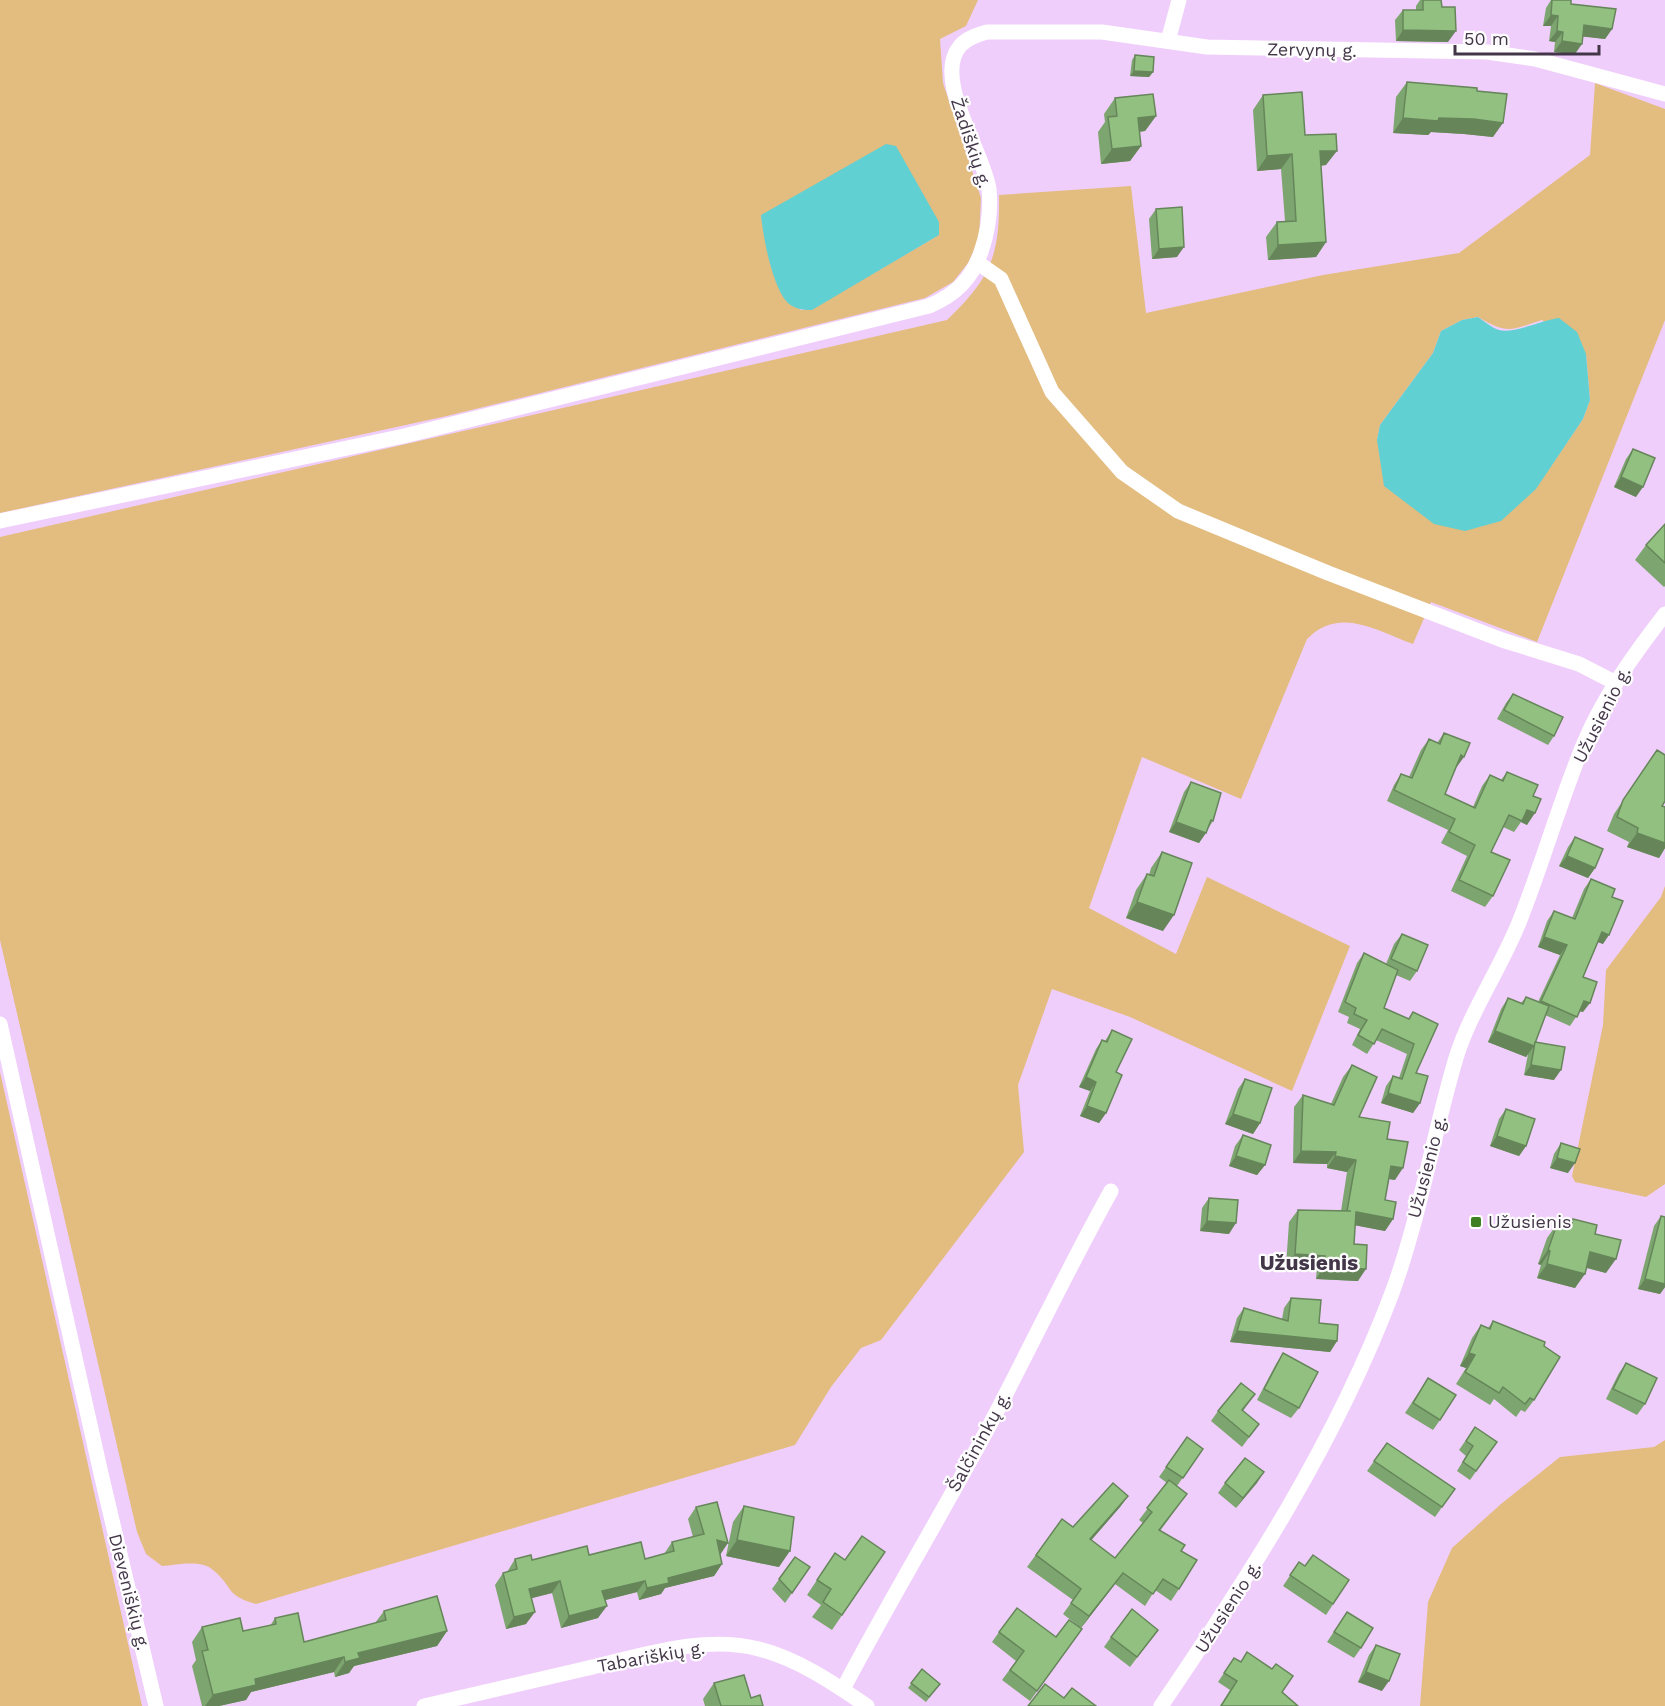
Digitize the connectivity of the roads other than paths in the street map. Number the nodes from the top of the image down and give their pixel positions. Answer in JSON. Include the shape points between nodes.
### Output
{"nodes":[{"id":1,"x":1179,"y":0,"type":"edge"},
{"id":2,"x":1168,"y":41,"type":"junction"},
{"id":3,"x":959,"y":47,"type":"joint"},
{"id":4,"x":1665,"y":94,"type":"edge"},
{"id":5,"x":978,"y":263,"type":"junction"},
{"id":6,"x":0,"y":521,"type":"edge"},
{"id":7,"x":1665,"y":615,"type":"edge"},
{"id":8,"x":1616,"y":683,"type":"junction"},
{"id":9,"x":0,"y":1024,"type":"edge"},
{"id":10,"x":1111,"y":1191,"type":"dead end"},
{"id":11,"x":847,"y":1697,"type":"edge"},
{"id":12,"x":156,"y":1706,"type":"edge"},
{"id":13,"x":424,"y":1706,"type":"edge"},
{"id":14,"x":867,"y":1706,"type":"edge"},
{"id":15,"x":1161,"y":1706,"type":"edge"}],
"edges":[{"from":1,"to":2,"type":"street"},
{"from":2,"to":3,"type":"street","name":"Zervynų g.","via":[[1102,32],[1025,30],[987,32]]},
{"from":2,"to":4,"type":"street","name":"Zervynų g.","via":[[1207,47],[1487,52],[1535,59]]},
{"from":3,"to":5,"type":"street","name":"Žadiškių g.","via":[[951,76],[954,94],[989,188],[989,220]]},
{"from":5,"to":6,"type":"street","name":"Žadiškių g.","via":[[964,284],[948,298],[929,306],[404,436]]},
{"from":5,"to":8,"type":"street","via":[[1001,279],[1052,392],[1122,472],[1178,511],[1415,607],[1579,664]]},
{"from":7,"to":8,"type":"street","name":"Užusienio g."},
{"from":8,"to":15,"type":"street","name":"Užusienio g.","via":[[1585,741],[1519,923],[1457,1054],[1392,1292],[1343,1406],[1293,1503],[1245,1583]]},
{"from":9,"to":12,"type":"street","name":"Dieveniškių g."},
{"from":10,"to":11,"type":"street","name":"Šalčininkų g.","via":[[1001,1404],[892,1596]]},
{"from":11,"to":13,"type":"street","name":"Tabariškių g.","via":[[788,1658],[757,1648],[694,1646]]},
{"from":11,"to":14,"type":"street","name":"Tabariškių g."}]}
